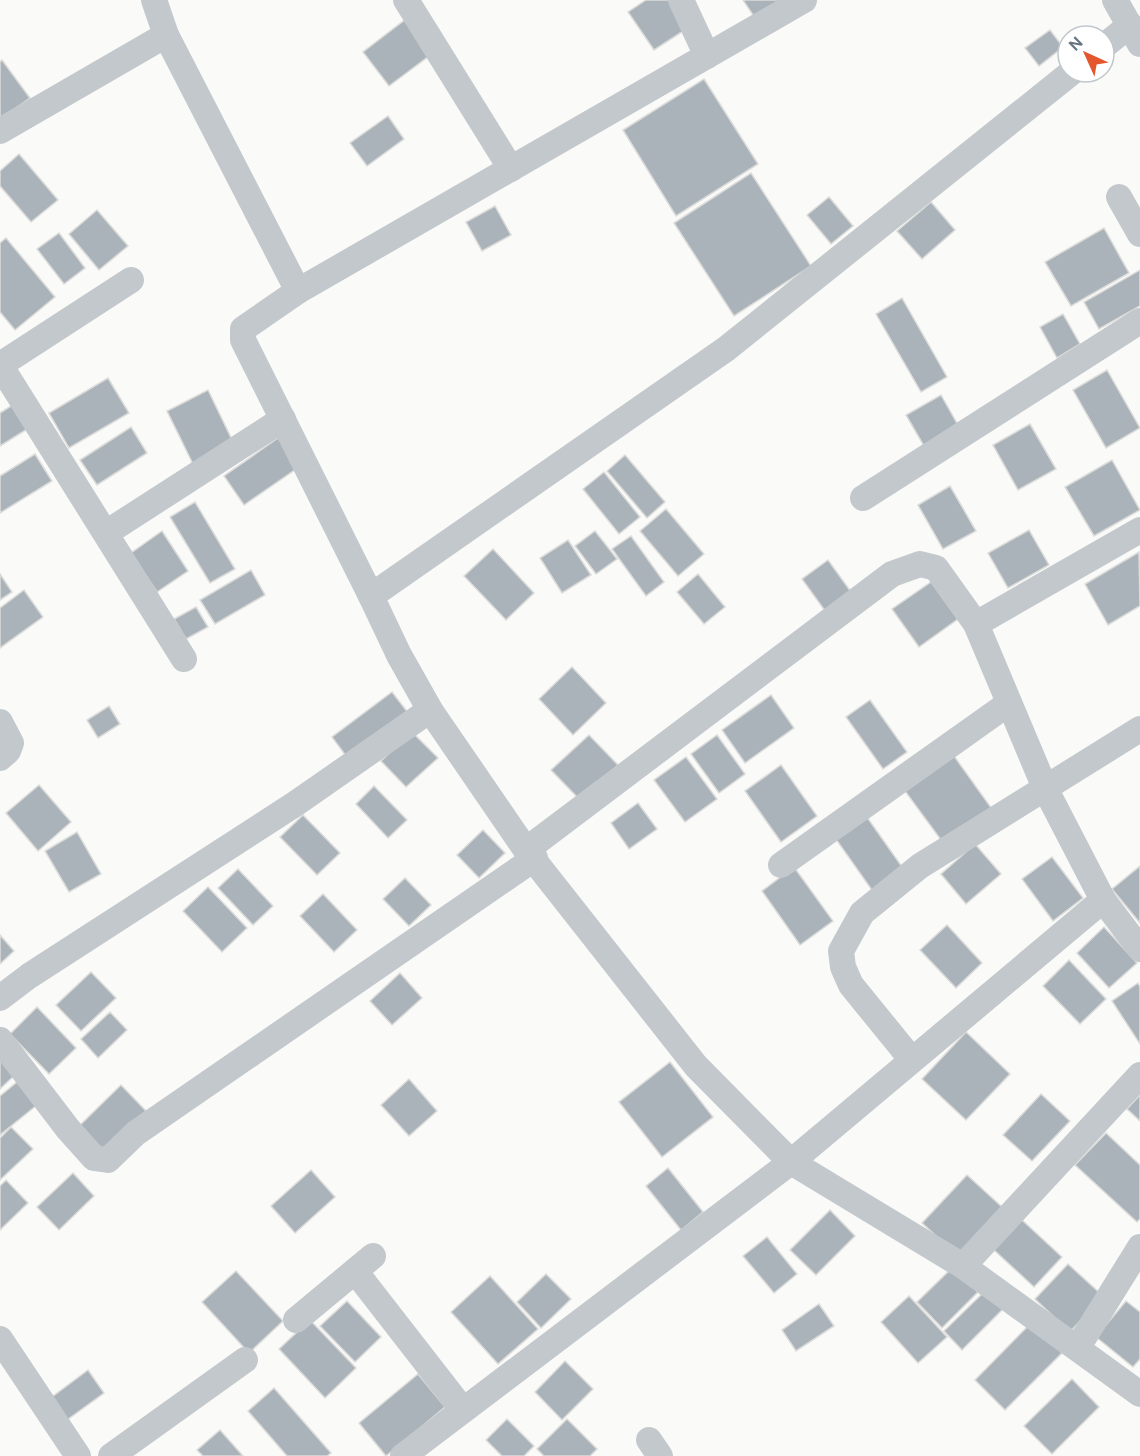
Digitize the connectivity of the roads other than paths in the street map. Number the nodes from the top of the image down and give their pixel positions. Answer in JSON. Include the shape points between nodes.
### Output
{"nodes":[{"id":1,"x":154,"y":0,"type":"edge"},
{"id":2,"x":406,"y":0,"type":"edge"},
{"id":3,"x":681,"y":0,"type":"edge"},
{"id":4,"x":804,"y":0,"type":"edge"},
{"id":5,"x":1115,"y":0,"type":"edge"},
{"id":6,"x":166,"y":35,"type":"junction"},
{"id":7,"x":1135,"y":35,"type":"edge"},
{"id":8,"x":1116,"y":42,"type":"edge"},
{"id":9,"x":707,"y":56,"type":"junction"},
{"id":10,"x":1056,"y":84,"type":"edge"},
{"id":11,"x":0,"y":131,"type":"edge"},
{"id":12,"x":511,"y":169,"type":"junction"},
{"id":13,"x":1119,"y":197,"type":"dead end"},
{"id":14,"x":1140,"y":234,"type":"edge"},
{"id":15,"x":131,"y":280,"type":"dead end"},
{"id":16,"x":298,"y":291,"type":"junction"},
{"id":17,"x":1140,"y":321,"type":"edge"},
{"id":18,"x":0,"y":365,"type":"edge"},
{"id":19,"x":283,"y":419,"type":"junction"},
{"id":20,"x":863,"y":498,"type":"dead end"},
{"id":21,"x":1140,"y":530,"type":"edge"},
{"id":22,"x":106,"y":533,"type":"junction"},
{"id":23,"x":371,"y":596,"type":"junction"},
{"id":24,"x":976,"y":624,"type":"junction"},
{"id":25,"x":184,"y":659,"type":"dead end"},
{"id":26,"x":1009,"y":703,"type":"junction"},
{"id":27,"x":430,"y":710,"type":"junction"},
{"id":28,"x":0,"y":722,"type":"edge"},
{"id":29,"x":1140,"y":729,"type":"edge"},
{"id":30,"x":0,"y":758,"type":"edge"},
{"id":31,"x":1045,"y":788,"type":"junction"},
{"id":32,"x":530,"y":854,"type":"junction"},
{"id":33,"x":781,"y":865,"type":"dead end"},
{"id":34,"x":1103,"y":900,"type":"junction"},
{"id":35,"x":1140,"y":949,"type":"edge"},
{"id":36,"x":0,"y":998,"type":"edge"},
{"id":37,"x":0,"y":1040,"type":"edge"},
{"id":38,"x":912,"y":1060,"type":"junction"},
{"id":39,"x":1140,"y":1075,"type":"edge"},
{"id":40,"x":791,"y":1162,"type":"junction"},
{"id":41,"x":1140,"y":1247,"type":"edge"},
{"id":42,"x":963,"y":1266,"type":"junction"},
{"id":43,"x":296,"y":1320,"type":"dead end"},
{"id":44,"x":0,"y":1339,"type":"edge"},
{"id":45,"x":1077,"y":1347,"type":"junction"},
{"id":46,"x":245,"y":1360,"type":"dead end"},
{"id":47,"x":1140,"y":1394,"type":"edge"},
{"id":48,"x":463,"y":1410,"type":"junction"},
{"id":49,"x":78,"y":1456,"type":"edge"},
{"id":50,"x":111,"y":1456,"type":"edge"},
{"id":51,"x":403,"y":1456,"type":"edge"}],
"edges":[{"from":1,"to":6,"type":"street"},
{"from":2,"to":12,"type":"street"},
{"from":3,"to":9,"type":"street"},
{"from":4,"to":9,"type":"street"},
{"from":5,"to":7,"type":"street"},
{"from":6,"to":11,"type":"street"},
{"from":6,"to":16,"type":"street"},
{"from":7,"to":8,"type":"street"},
{"from":9,"to":12,"type":"street"},
{"from":10,"to":23,"type":"street","via":[[726,350]]},
{"from":12,"to":16,"type":"street"},
{"from":13,"to":14,"type":"street"},
{"from":15,"to":18,"type":"street"},
{"from":16,"to":19,"type":"street","via":[[245,326],[242,332]]},
{"from":17,"to":20,"type":"street"},
{"from":18,"to":22,"type":"street"},
{"from":19,"to":22,"type":"street"},
{"from":19,"to":23,"type":"street"},
{"from":21,"to":24,"type":"street"},
{"from":22,"to":25,"type":"street"},
{"from":23,"to":27,"type":"street"},
{"from":24,"to":26,"type":"street"},
{"from":24,"to":32,"type":"street","via":[[936,568],[920,564],[892,574]]},
{"from":26,"to":31,"type":"street"},
{"from":26,"to":33,"type":"street"},
{"from":27,"to":32,"type":"street"},
{"from":27,"to":36,"type":"street"},
{"from":28,"to":30,"type":"street","via":[[11,743]]},
{"from":29,"to":31,"type":"street"},
{"from":31,"to":34,"type":"street"},
{"from":31,"to":38,"type":"street","via":[[890,888],[862,913],[841,951],[851,985]]},
{"from":32,"to":37,"type":"street","via":[[136,1133],[108,1160],[94,1158]]},
{"from":32,"to":40,"type":"street","via":[[696,1066]]},
{"from":34,"to":35,"type":"street"},
{"from":34,"to":38,"type":"street"},
{"from":38,"to":40,"type":"street"},
{"from":39,"to":42,"type":"street"},
{"from":40,"to":42,"type":"street"},
{"from":40,"to":48,"type":"street"},
{"from":41,"to":45,"type":"street"},
{"from":42,"to":45,"type":"street"},
{"from":43,"to":48,"type":"street","via":[[364,1263]]},
{"from":44,"to":49,"type":"street"},
{"from":45,"to":47,"type":"street"},
{"from":46,"to":50,"type":"street"},
{"from":48,"to":51,"type":"street"}]}
